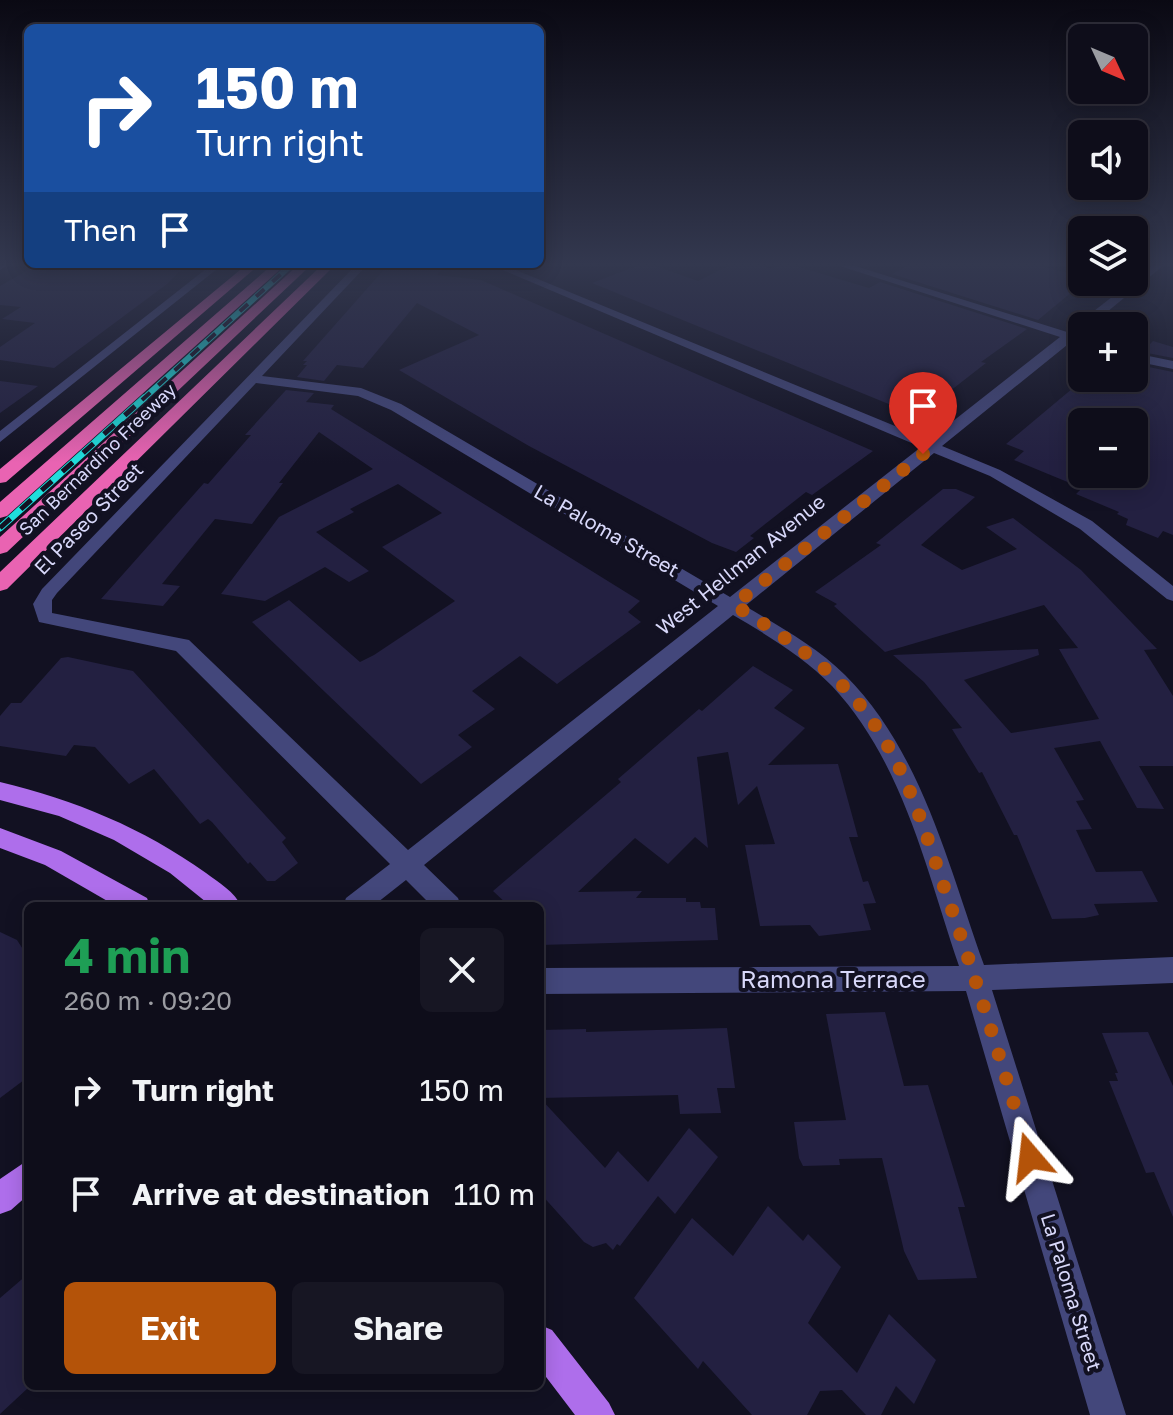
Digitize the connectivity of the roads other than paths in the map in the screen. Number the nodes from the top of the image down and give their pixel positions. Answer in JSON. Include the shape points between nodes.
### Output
{"nodes":[{"id":1,"x":134,"y":331,"type":"edge"},
{"id":2,"x":174,"y":331,"type":"edge"},
{"id":3,"x":204,"y":331,"type":"edge"},
{"id":4,"x":234,"y":331,"type":"edge"},
{"id":5,"x":261,"y":331,"type":"edge"},
{"id":6,"x":298,"y":331,"type":"edge"},
{"id":7,"x":656,"y":331,"type":"edge"},
{"id":8,"x":1068,"y":343,"type":"edge"},
{"id":9,"x":1148,"y":360,"type":"edge"},
{"id":10,"x":1173,"y":365,"type":"edge"},
{"id":11,"x":252,"y":379,"type":"junction"},
{"id":12,"x":22,"y":421,"type":"junction"},
{"id":13,"x":0,"y":431,"type":"edge"},
{"id":14,"x":0,"y":438,"type":"edge"},
{"id":15,"x":40,"y":443,"type":"junction"},
{"id":16,"x":933,"y":445,"type":"junction"},
{"id":17,"x":0,"y":461,"type":"edge"},
{"id":18,"x":0,"y":478,"type":"edge"},
{"id":19,"x":51,"y":500,"type":"junction"},
{"id":20,"x":0,"y":512,"type":"edge"},
{"id":21,"x":0,"y":548,"type":"edge"},
{"id":22,"x":7,"y":577,"type":"edge"},
{"id":23,"x":1173,"y":595,"type":"edge"},
{"id":24,"x":734,"y":605,"type":"junction"},
{"id":25,"x":0,"y":791,"type":"edge"},
{"id":26,"x":0,"y":838,"type":"edge"},
{"id":27,"x":408,"y":864,"type":"junction"},
{"id":28,"x":131,"y":902,"type":"edge"},
{"id":29,"x":224,"y":902,"type":"edge"},
{"id":30,"x":360,"y":902,"type":"edge"},
{"id":31,"x":445,"y":902,"type":"edge"},
{"id":32,"x":1173,"y":970,"type":"edge"},
{"id":33,"x":975,"y":976,"type":"junction"},
{"id":34,"x":544,"y":981,"type":"edge"},
{"id":35,"x":24,"y":1178,"type":"edge"},
{"id":36,"x":0,"y":1199,"type":"edge"},
{"id":37,"x":544,"y":1347,"type":"edge"},
{"id":38,"x":597,"y":1415,"type":"edge"},
{"id":39,"x":1108,"y":1415,"type":"edge"}],
"edges":[{"from":1,"to":12,"type":"street"},
{"from":2,"to":15,"type":"highway"},
{"from":3,"to":20,"type":"highway"},
{"from":4,"to":19,"type":"highway"},
{"from":5,"to":22,"type":"highway","name":"San Bernardino Freeway"},
{"from":6,"to":11,"type":"street","name":"El Paseo Street"},
{"from":7,"to":16,"type":"street"},
{"from":8,"to":16,"type":"street","name":"West Hellman Avenue"},
{"from":9,"to":10,"type":"street"},
{"from":11,"to":24,"type":"street","name":"La Paloma Street","via":[[377,397]]},
{"from":11,"to":27,"type":"street","name":"El Paseo Street","via":[[42,599],[41,609],[45,618],[182,645]]},
{"from":12,"to":13,"type":"street"},
{"from":12,"to":14,"type":"street"},
{"from":15,"to":17,"type":"highway"},
{"from":15,"to":18,"type":"highway"},
{"from":16,"to":23,"type":"street","via":[[1086,525]]},
{"from":16,"to":24,"type":"street","name":"West Hellman Avenue"},
{"from":19,"to":21,"type":"highway"},
{"from":19,"to":22,"type":"highway"},
{"from":24,"to":27,"type":"street","name":"West Hellman Avenue"},
{"from":24,"to":33,"type":"street","name":"La Paloma Street","via":[[820,663],[856,700],[889,746],[915,804]]},
{"from":25,"to":29,"type":"main road","via":[[70,810],[122,833],[176,863]]},
{"from":26,"to":28,"type":"main road","via":[[53,858]]},
{"from":27,"to":30,"type":"street","name":"West Hellman Avenue"},
{"from":27,"to":31,"type":"street"},
{"from":32,"to":33,"type":"street","name":"Ramona Terrace"},
{"from":33,"to":34,"type":"street","name":"Ramona Terrace"},
{"from":33,"to":39,"type":"street","name":"La Paloma Street"},
{"from":35,"to":36,"type":"main road"},
{"from":37,"to":38,"type":"main road"}]}
